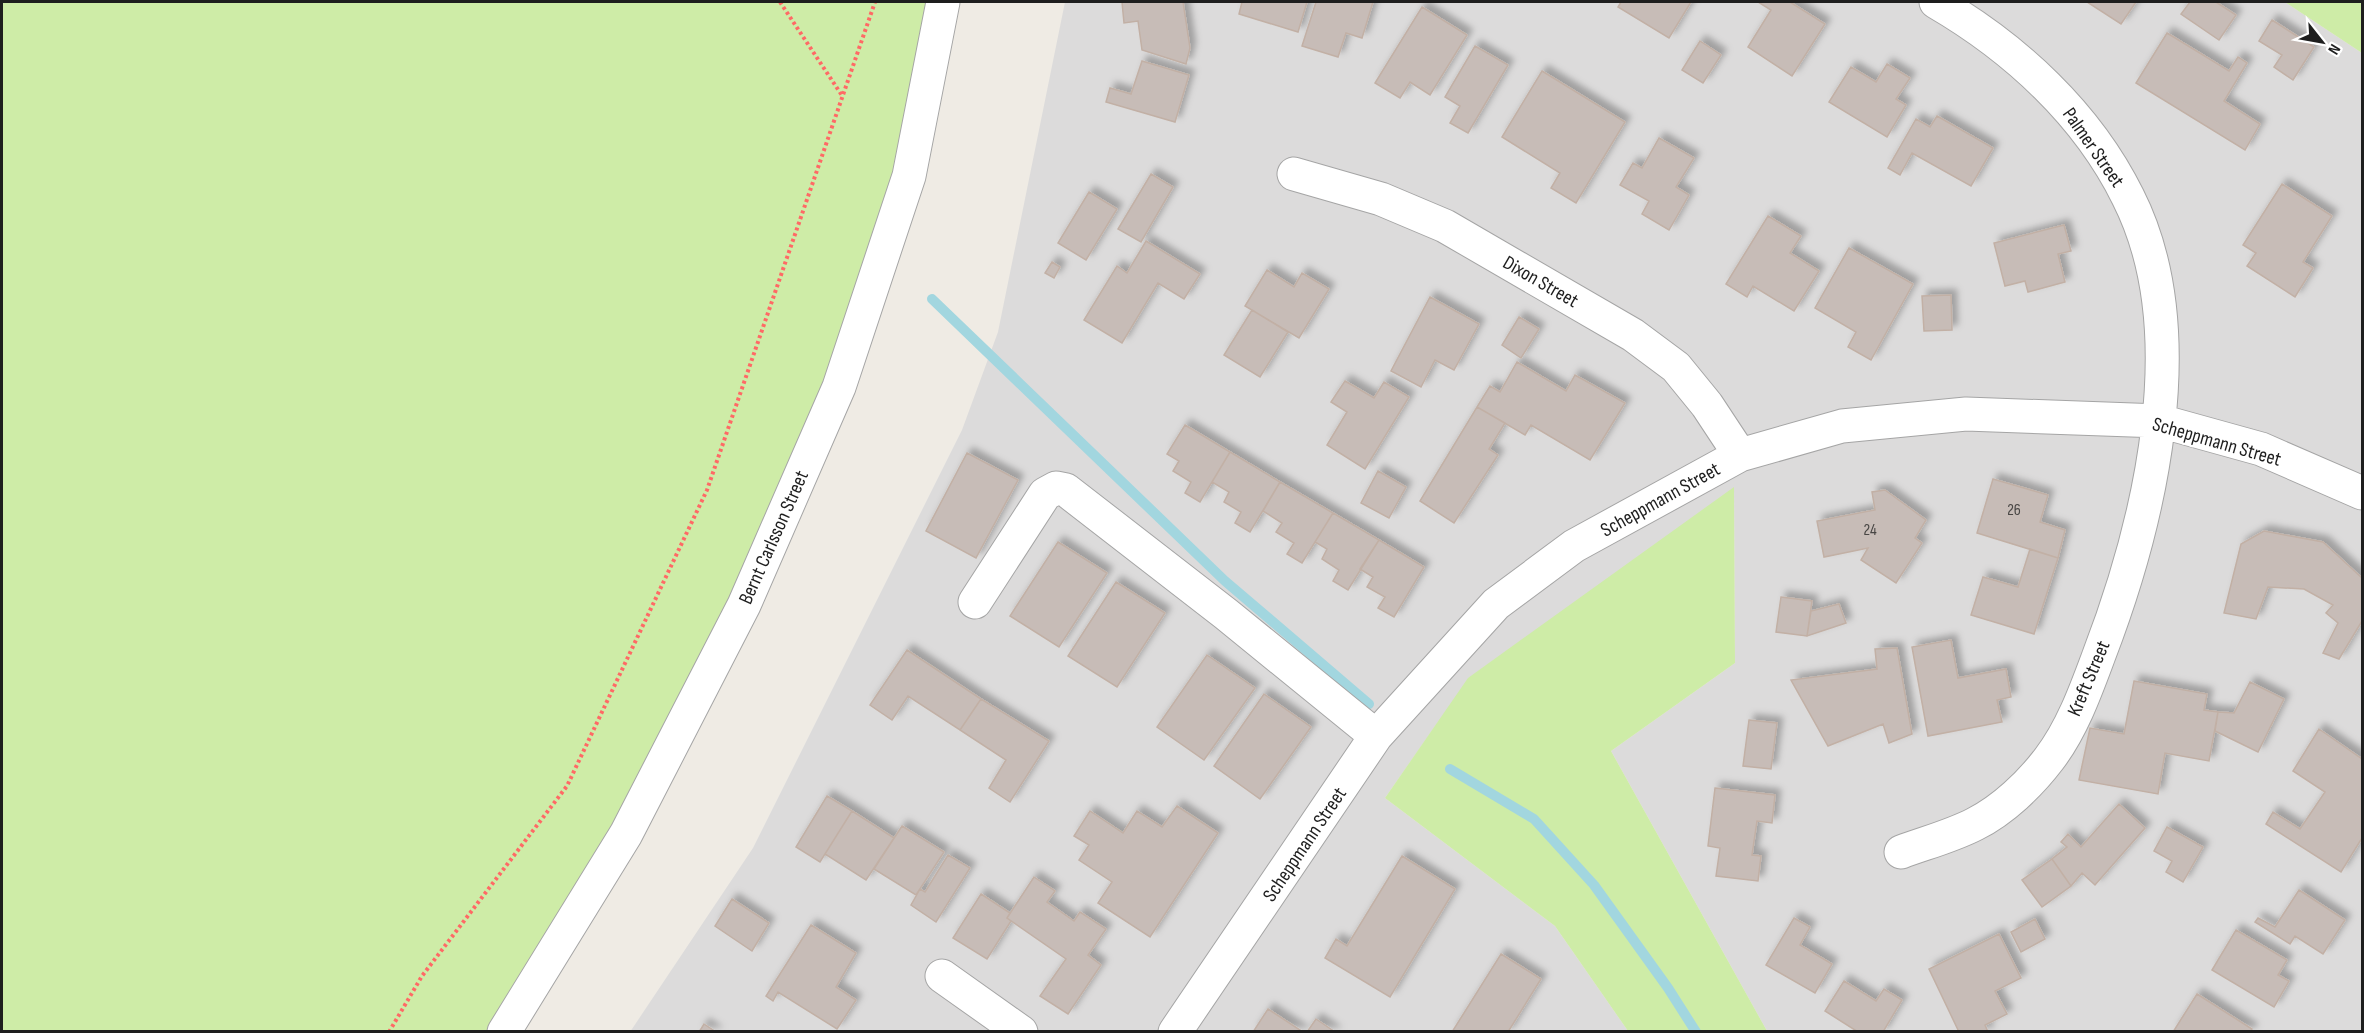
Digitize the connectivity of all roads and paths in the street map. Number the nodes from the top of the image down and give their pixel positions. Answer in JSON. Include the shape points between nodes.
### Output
{"nodes":[{"id":1,"x":780,"y":2,"type":"edge"},
{"id":2,"x":875,"y":2,"type":"edge"},
{"id":3,"x":943,"y":2,"type":"edge"},
{"id":4,"x":1936,"y":2,"type":"edge"},
{"id":5,"x":843,"y":98,"type":"junction"},
{"id":6,"x":1294,"y":174,"type":"dead end"},
{"id":7,"x":2160,"y":421,"type":"junction"},
{"id":8,"x":1740,"y":455,"type":"junction"},
{"id":9,"x":2362,"y":493,"type":"edge"},
{"id":10,"x":975,"y":602,"type":"dead end"},
{"id":11,"x":1376,"y":736,"type":"junction"},
{"id":12,"x":1901,"y":852,"type":"dead end"},
{"id":13,"x":942,"y":976,"type":"dead end"},
{"id":14,"x":389,"y":1032,"type":"edge"},
{"id":15,"x":504,"y":1032,"type":"edge"},
{"id":16,"x":1021,"y":1032,"type":"edge"},
{"id":17,"x":1175,"y":1032,"type":"edge"}],
"edges":[{"from":1,"to":5,"type":"path"},
{"from":2,"to":5,"type":"path"},
{"from":3,"to":15,"type":"street","name":"Bernt Carlsson Street","via":[[909,176],[839,387],[744,605],[632,823]]},
{"from":4,"to":7,"type":"street","name":"Palmer Street","via":[[2018,58],[2071,111],[2105,155],[2129,198],[2151,259],[2162,338]]},
{"from":5,"to":14,"type":"path","via":[[707,490],[567,786],[422,976]]},
{"from":6,"to":8,"type":"street","name":"Dixon Street","via":[[1381,199],[1445,226],[1634,335],[1676,367]]},
{"from":7,"to":8,"type":"street","name":"Scheppmann Street","via":[[1966,414],[1842,426]]},
{"from":7,"to":9,"type":"street","name":"Scheppmann Street","via":[[2262,449]]},
{"from":7,"to":12,"type":"street","name":"Kreft Street","via":[[2150,488],[2111,624],[2081,701],[2051,757],[2004,805],[1975,824]]},
{"from":8,"to":11,"type":"street","name":"Scheppmann Street","via":[[1575,546],[1496,604]]},
{"from":10,"to":11,"type":"street","via":[[1045,494],[1056,488],[1066,490]]},
{"from":11,"to":17,"type":"street","name":"Scheppmann Street"},
{"from":13,"to":16,"type":"street"}]}
